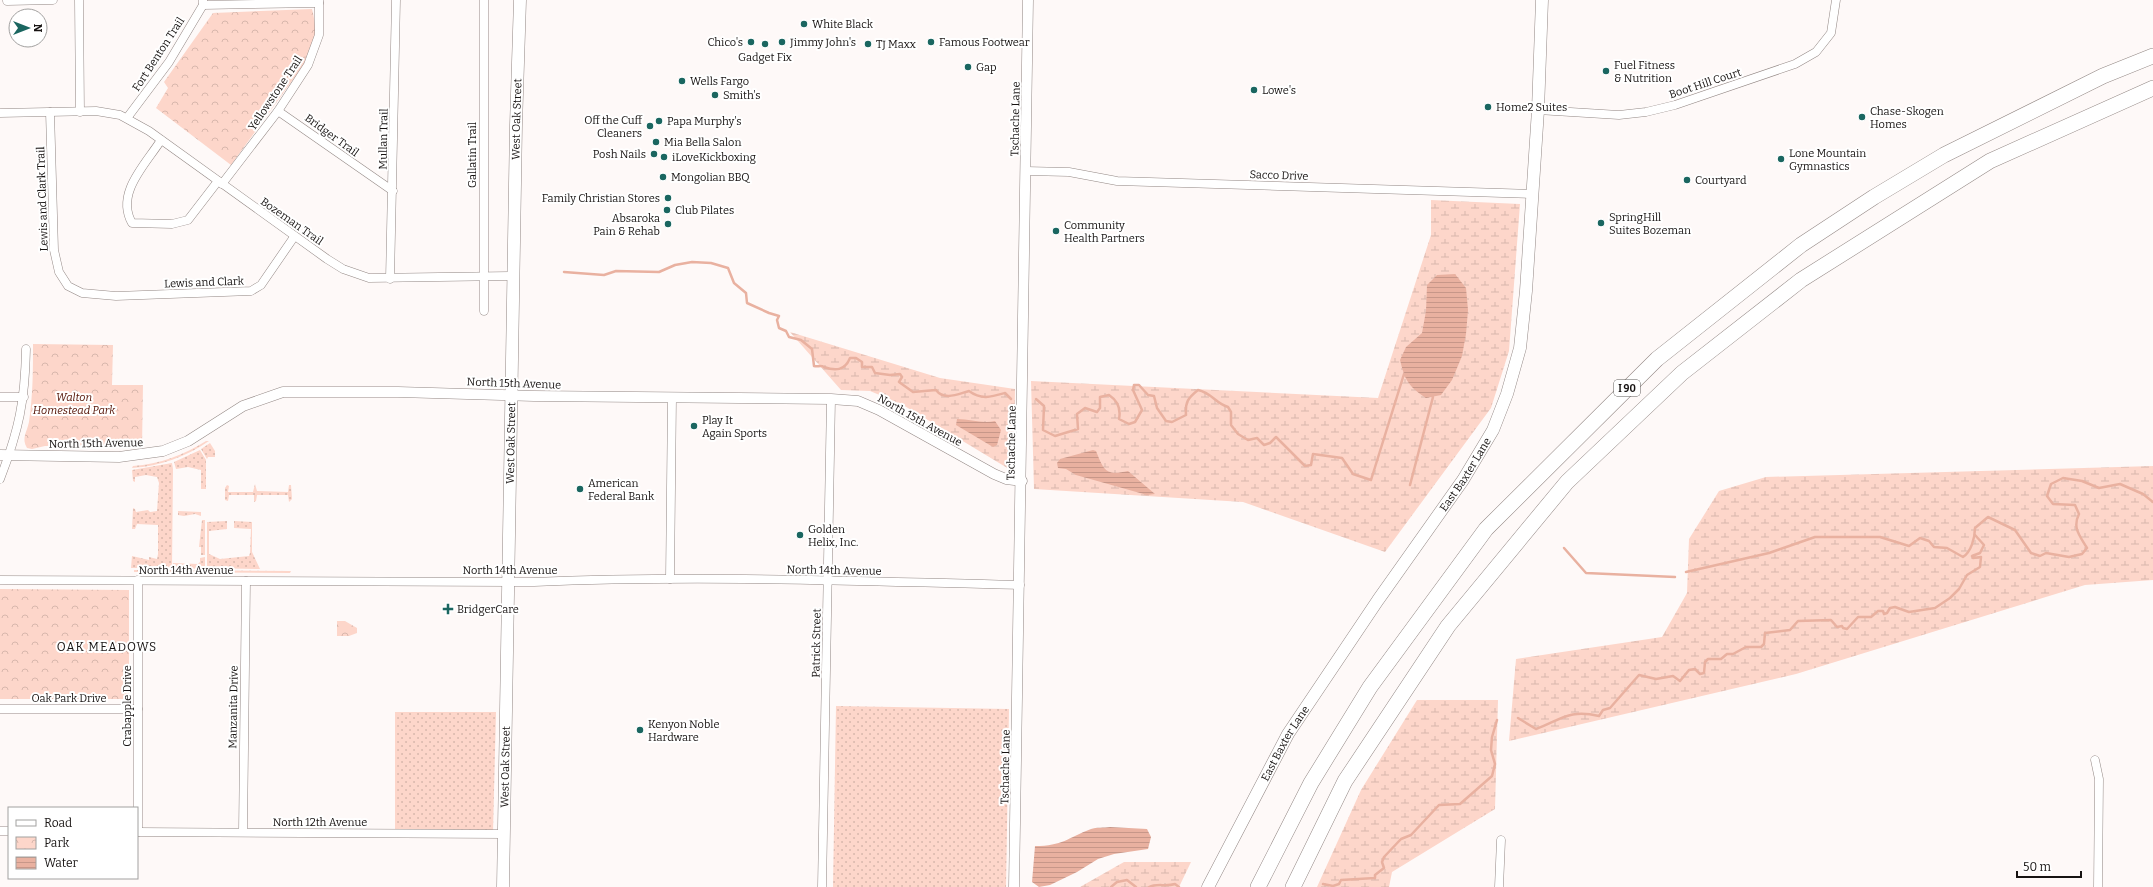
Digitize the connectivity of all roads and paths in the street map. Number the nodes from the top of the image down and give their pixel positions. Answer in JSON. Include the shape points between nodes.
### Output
{"nodes":[{"id":1,"x":53,"y":0,"type":"edge"},
{"id":2,"x":79,"y":0,"type":"edge"},
{"id":3,"x":396,"y":0,"type":"edge"},
{"id":4,"x":484,"y":0,"type":"edge"},
{"id":5,"x":520,"y":0,"type":"edge"},
{"id":6,"x":1028,"y":0,"type":"edge"},
{"id":7,"x":1542,"y":0,"type":"edge"},
{"id":8,"x":1836,"y":0,"type":"edge"},
{"id":9,"x":7,"y":1,"type":"dead end"},
{"id":10,"x":319,"y":1,"type":"edge"},
{"id":11,"x":203,"y":2,"type":"edge"},
{"id":12,"x":266,"y":3,"type":"edge"},
{"id":13,"x":2153,"y":56,"type":"edge"},
{"id":14,"x":2153,"y":88,"type":"edge"},
{"id":15,"x":1538,"y":110,"type":"junction"},
{"id":16,"x":278,"y":111,"type":"junction"},
{"id":17,"x":50,"y":112,"type":"junction"},
{"id":18,"x":80,"y":112,"type":"junction"},
{"id":19,"x":0,"y":113,"type":"edge"},
{"id":20,"x":127,"y":118,"type":"junction"},
{"id":21,"x":161,"y":140,"type":"junction"},
{"id":22,"x":1026,"y":170,"type":"junction"},
{"id":23,"x":220,"y":183,"type":"junction"},
{"id":24,"x":393,"y":191,"type":"junction"},
{"id":25,"x":1533,"y":194,"type":"junction"},
{"id":26,"x":294,"y":237,"type":"junction"},
{"id":27,"x":484,"y":275,"type":"junction"},
{"id":28,"x":513,"y":276,"type":"junction"},
{"id":29,"x":390,"y":278,"type":"junction"},
{"id":30,"x":86,"y":294,"type":"joint"},
{"id":31,"x":484,"y":311,"type":"dead end"},
{"id":32,"x":26,"y":349,"type":"dead end"},
{"id":33,"x":512,"y":395,"type":"junction"},
{"id":34,"x":0,"y":397,"type":"edge"},
{"id":35,"x":24,"y":397,"type":"junction"},
{"id":36,"x":672,"y":397,"type":"junction"},
{"id":37,"x":831,"y":400,"type":"junction"},
{"id":38,"x":5,"y":455,"type":"edge"},
{"id":39,"x":0,"y":479,"type":"edge"},
{"id":40,"x":1022,"y":481,"type":"junction"},
{"id":41,"x":670,"y":579,"type":"junction"},
{"id":42,"x":0,"y":580,"type":"edge"},
{"id":43,"x":138,"y":580,"type":"junction"},
{"id":44,"x":246,"y":581,"type":"junction"},
{"id":45,"x":828,"y":581,"type":"junction"},
{"id":46,"x":508,"y":582,"type":"junction"},
{"id":47,"x":1020,"y":585,"type":"junction"},
{"id":48,"x":0,"y":709,"type":"edge"},
{"id":49,"x":138,"y":709,"type":"junction"},
{"id":50,"x":2095,"y":760,"type":"dead end"},
{"id":51,"x":137,"y":807,"type":"edge"},
{"id":52,"x":138,"y":832,"type":"edge"},
{"id":53,"x":243,"y":832,"type":"junction"},
{"id":54,"x":504,"y":834,"type":"junction"},
{"id":55,"x":1501,"y":840,"type":"dead end"},
{"id":56,"x":503,"y":887,"type":"edge"},
{"id":57,"x":822,"y":887,"type":"edge"},
{"id":58,"x":1014,"y":887,"type":"edge"},
{"id":59,"x":1208,"y":887,"type":"edge"},
{"id":60,"x":1258,"y":887,"type":"edge"},
{"id":61,"x":1293,"y":887,"type":"edge"},
{"id":62,"x":1499,"y":887,"type":"edge"},
{"id":63,"x":2098,"y":887,"type":"edge"}],
"edges":[{"from":1,"to":9,"type":"street"},
{"from":2,"to":18,"type":"street"},
{"from":3,"to":24,"type":"street","name":"Mullan Trail"},
{"from":4,"to":27,"type":"street","name":"Gallatin Trail"},
{"from":5,"to":28,"type":"main road","name":"West Oak Street"},
{"from":6,"to":22,"type":"street","name":"Tschache Lane"},
{"from":7,"to":15,"type":"main road","name":"East Baxter Lane"},
{"from":8,"to":15,"type":"street","name":"Boot Hill Court","via":[[1831,34],[1816,52],[1795,64],[1646,112],[1618,115]]},
{"from":10,"to":12,"type":"street"},
{"from":10,"to":16,"type":"street","name":"Yellowstone Trail","via":[[319,35],[316,48]]},
{"from":11,"to":12,"type":"street"},
{"from":11,"to":20,"type":"street","name":"Fort Benton Trail","via":[[169,62]]},
{"from":13,"to":60,"type":"highway","number":"I 90","via":[[2104,76],[1951,151],[1893,185],[1801,245],[1657,359],[1486,529],[1370,687],[1311,783]]},
{"from":14,"to":61,"type":"highway","number":"I 90","via":[[1990,161],[1801,280],[1682,373],[1567,482],[1448,626],[1345,781]]},
{"from":15,"to":25,"type":"main road","name":"East Baxter Lane"},
{"from":16,"to":23,"type":"street","name":"Yellowstone Trail"},
{"from":16,"to":24,"type":"street","name":"Bridger Trail"},
{"from":17,"to":18,"type":"street","name":"Bozeman Trail"},
{"from":17,"to":19,"type":"street","name":"Bozeman Trail"},
{"from":17,"to":30,"type":"street","name":"Lewis and Clark Trail","via":[[54,250],[59,272],[68,286]]},
{"from":18,"to":20,"type":"street","name":"Bozeman Trail","via":[[96,111]]},
{"from":20,"to":21,"type":"street","name":"Bozeman Trail"},
{"from":21,"to":23,"type":"street","name":"Bozeman Trail"},
{"from":21,"to":23,"type":"street","name":"Yellowstone Trail","via":[[131,186],[127,207],[132,223],[172,224],[188,220]]},
{"from":22,"to":25,"type":"street","name":"Sacco Drive","via":[[1069,172],[1117,181]]},
{"from":22,"to":40,"type":"street","name":"Tschache Lane"},
{"from":23,"to":26,"type":"street","name":"Bozeman Trail"},
{"from":24,"to":29,"type":"street","name":"Mullan Trail"},
{"from":25,"to":59,"type":"main road","name":"East Baxter Lane","via":[[1520,348],[1507,394],[1493,430],[1463,480],[1288,734]]},
{"from":26,"to":29,"type":"street","name":"Bozeman Trail","via":[[343,269],[369,278]]},
{"from":26,"to":30,"type":"street","name":"Lewis and Clark","via":[[261,285],[251,291],[116,296]]},
{"from":27,"to":28,"type":"street","name":"Bozeman Trail"},
{"from":27,"to":29,"type":"street","name":"Bozeman Trail"},
{"from":27,"to":31,"type":"street","name":"Gallatin Trail"},
{"from":28,"to":33,"type":"main road","name":"West Oak Street"},
{"from":32,"to":35,"type":"street"},
{"from":33,"to":36,"type":"street","name":"North 15th Avenue"},
{"from":33,"to":38,"type":"street","name":"North 15th Avenue","via":[[283,392],[243,406],[188,441],[163,451],[119,457]]},
{"from":33,"to":46,"type":"main road","name":"West Oak Street"},
{"from":34,"to":35,"type":"street"},
{"from":35,"to":38,"type":"street","via":[[18,429]]},
{"from":36,"to":37,"type":"street","name":"North 15th Avenue"},
{"from":36,"to":41,"type":"street"},
{"from":37,"to":40,"type":"street","name":"North 15th Avenue","via":[[858,401],[879,410],[994,474]]},
{"from":37,"to":45,"type":"street","name":"Patrick Street"},
{"from":38,"to":39,"type":"street"},
{"from":40,"to":47,"type":"street","name":"Tschache Lane"},
{"from":41,"to":45,"type":"street","name":"North 14th Avenue"},
{"from":41,"to":46,"type":"street","name":"North 14th Avenue"},
{"from":42,"to":43,"type":"street","name":"North 14th Avenue"},
{"from":43,"to":44,"type":"street","name":"North 14th Avenue"},
{"from":43,"to":49,"type":"street","name":"Crabapple Drive"},
{"from":44,"to":46,"type":"street","name":"North 14th Avenue"},
{"from":44,"to":53,"type":"street","name":"Manzanita Drive"},
{"from":45,"to":47,"type":"street","name":"North 14th Avenue"},
{"from":45,"to":57,"type":"street","name":"Patrick Street"},
{"from":46,"to":54,"type":"main road","name":"West Oak Street"},
{"from":47,"to":58,"type":"street","name":"Tschache Lane"},
{"from":48,"to":49,"type":"street","name":"Oak Park Drive"},
{"from":49,"to":51,"type":"street","name":"Crabapple Drive"},
{"from":50,"to":63,"type":"street","via":[[2099,779]]},
{"from":52,"to":53,"type":"street","name":"North 12th Avenue"},
{"from":53,"to":54,"type":"street","name":"North 12th Avenue"},
{"from":54,"to":56,"type":"main road","name":"West Oak Street"},
{"from":55,"to":62,"type":"street"}]}
